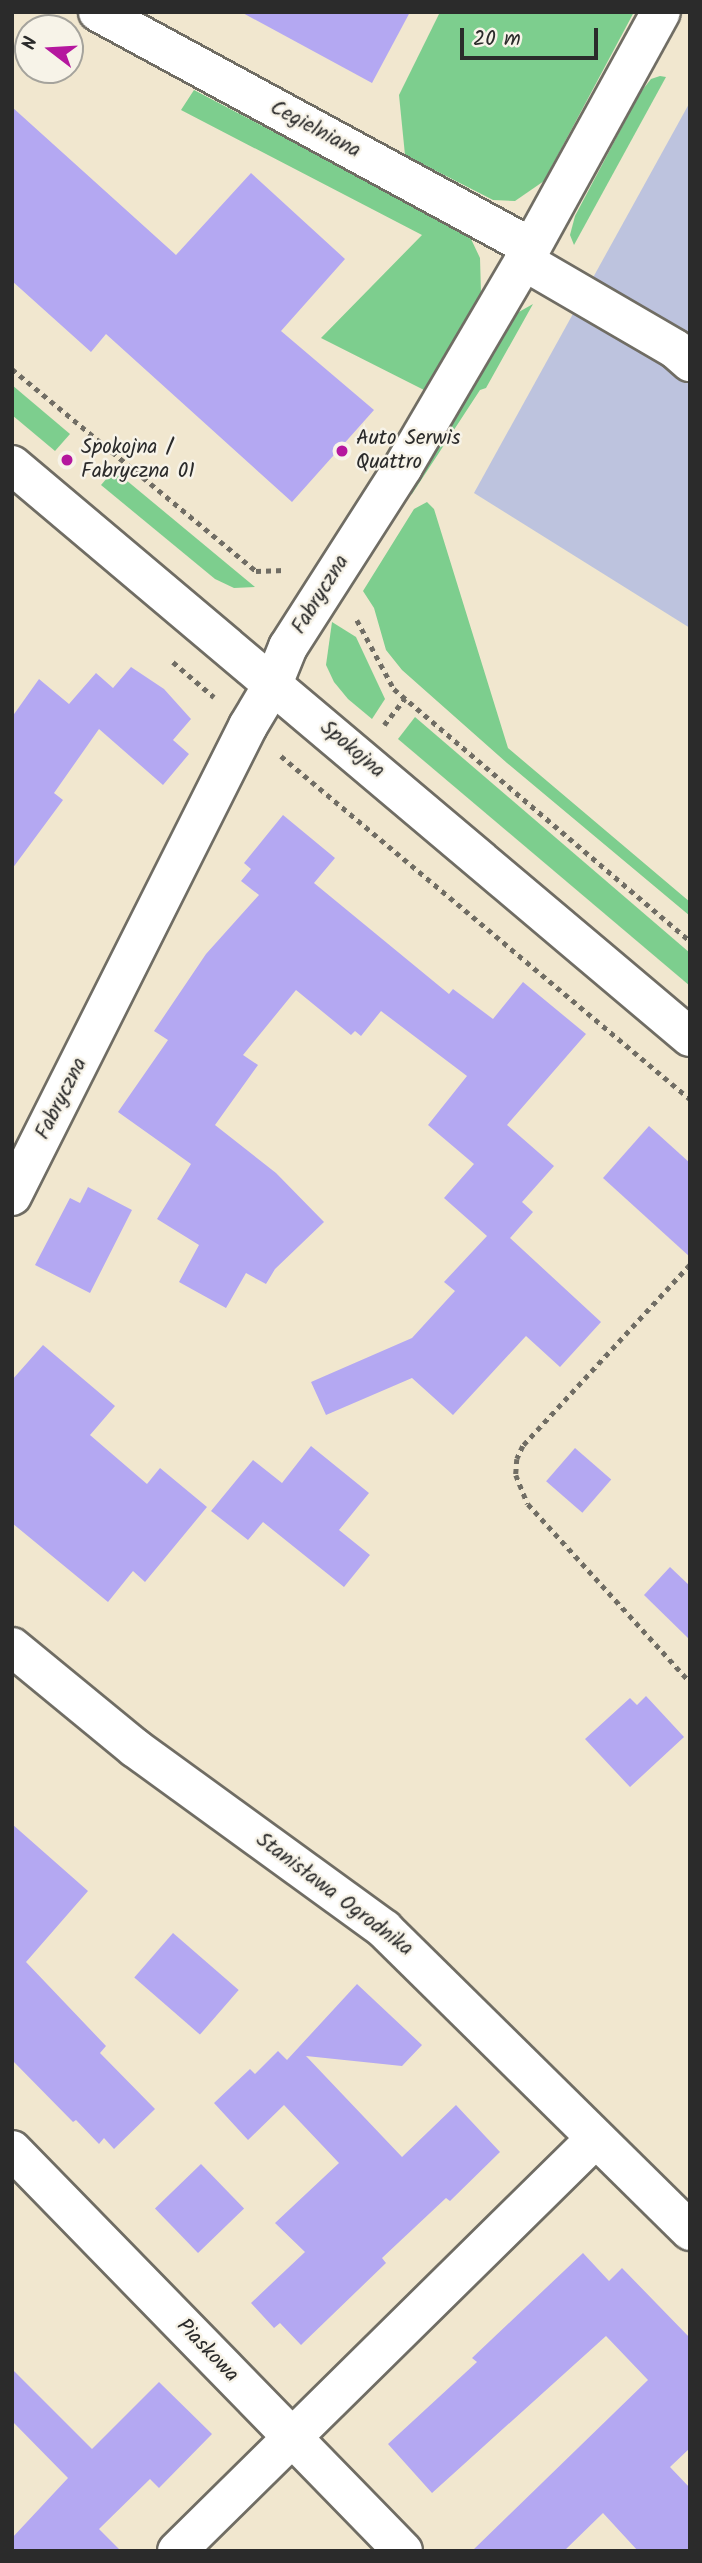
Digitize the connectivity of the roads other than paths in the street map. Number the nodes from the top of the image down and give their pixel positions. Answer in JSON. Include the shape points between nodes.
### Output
{"nodes":[{"id":1,"x":98,"y":12,"type":"edge"},
{"id":2,"x":662,"y":12,"type":"edge"},
{"id":3,"x":528,"y":254,"type":"junction"},
{"id":4,"x":690,"y":362,"type":"edge"},
{"id":5,"x":12,"y":465,"type":"edge"},
{"id":6,"x":273,"y":684,"type":"junction"},
{"id":7,"x":690,"y":1037,"type":"edge"},
{"id":8,"x":12,"y":1196,"type":"edge"},
{"id":9,"x":12,"y":1647,"type":"edge"},
{"id":10,"x":595,"y":2139,"type":"junction"},
{"id":11,"x":12,"y":2150,"type":"edge"},
{"id":12,"x":690,"y":2231,"type":"edge"},
{"id":13,"x":290,"y":2437,"type":"junction"},
{"id":14,"x":177,"y":2551,"type":"edge"},
{"id":15,"x":402,"y":2551,"type":"edge"}],
"edges":[{"from":1,"to":3,"type":"street","name":"Cegielniana"},
{"from":2,"to":3,"type":"street","name":"Fabryczna"},
{"from":3,"to":4,"type":"street","name":"Cegielniana"},
{"from":3,"to":6,"type":"street","name":"Fabryczna","via":[[403,467],[288,647]]},
{"from":5,"to":6,"type":"street","name":"Spokojna"},
{"from":6,"to":7,"type":"street","name":"Spokojna"},
{"from":6,"to":8,"type":"street","name":"Fabryczna"},
{"from":9,"to":10,"type":"street","name":"Stanisława Ogrodnika","via":[[135,1748],[384,1929]]},
{"from":10,"to":12,"type":"street","name":"Stanisława Ogrodnika"},
{"from":10,"to":13,"type":"street"},
{"from":11,"to":13,"type":"street","name":"Piaskowa"},
{"from":13,"to":14,"type":"street"},
{"from":13,"to":15,"type":"street","name":"Piaskowa"}]}
